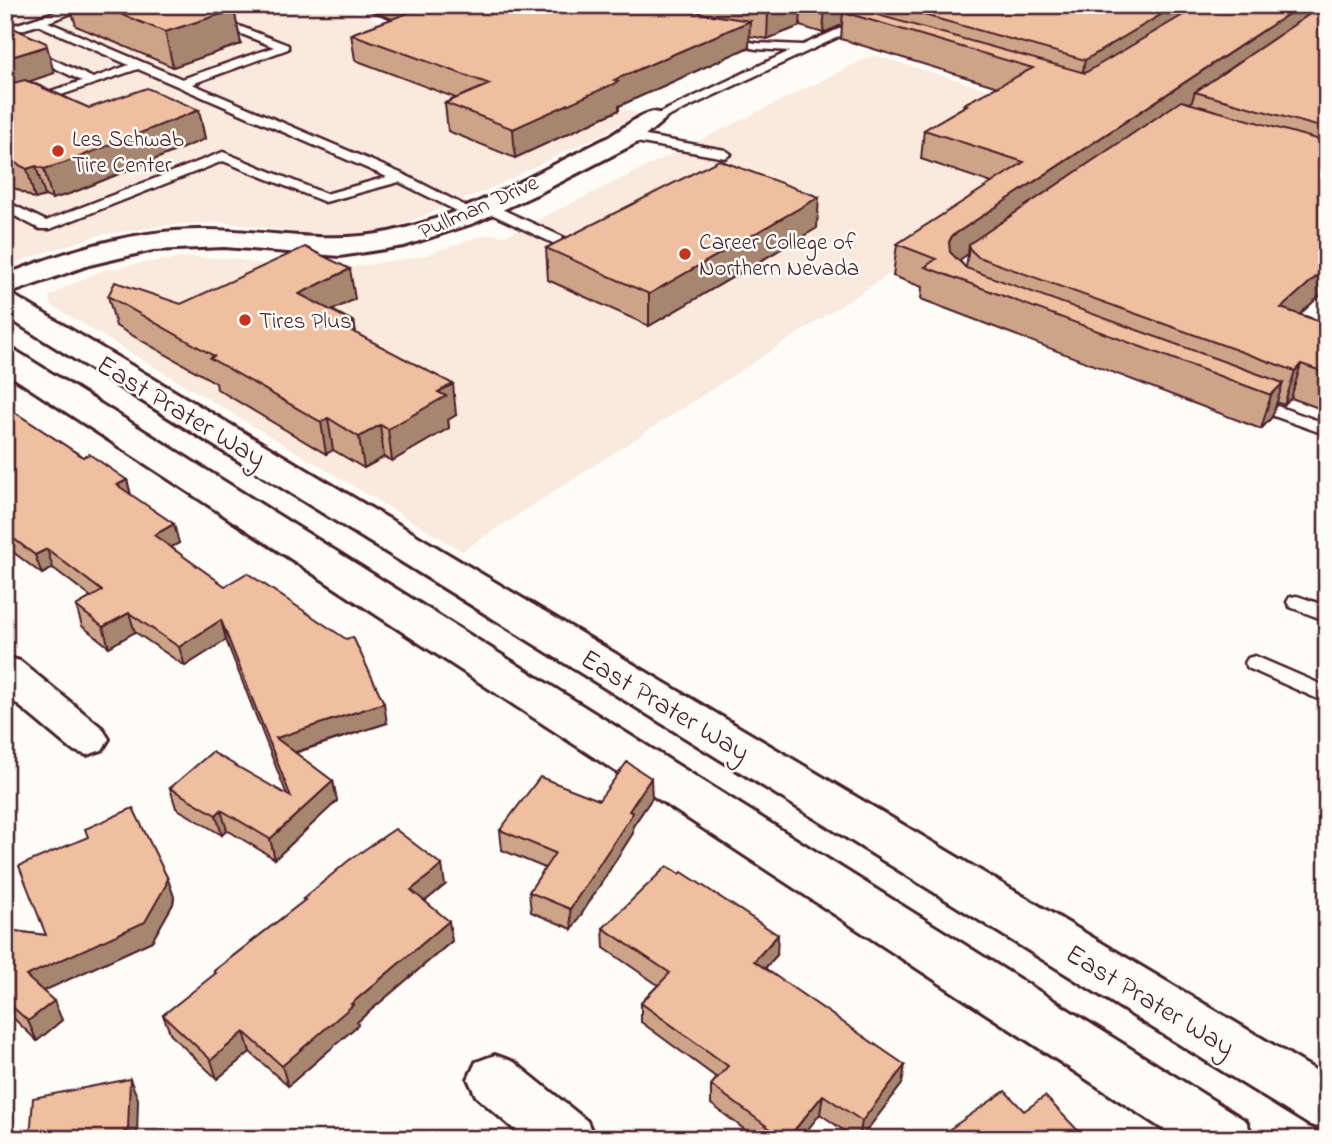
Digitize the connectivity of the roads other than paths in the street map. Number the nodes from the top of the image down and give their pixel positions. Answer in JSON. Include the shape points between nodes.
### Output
{"nodes":[{"id":1,"x":175,"y":5,"type":"edge"},
{"id":2,"x":83,"y":6,"type":"edge"},
{"id":3,"x":38,"y":21,"type":"junction"},
{"id":4,"x":5,"y":32,"type":"edge"},
{"id":5,"x":876,"y":34,"type":"edge"},
{"id":6,"x":712,"y":36,"type":"edge"},
{"id":7,"x":5,"y":40,"type":"edge"},
{"id":8,"x":803,"y":48,"type":"junction"},
{"id":9,"x":138,"y":65,"type":"junction"},
{"id":10,"x":92,"y":82,"type":"junction"},
{"id":11,"x":183,"y":83,"type":"junction"},
{"id":12,"x":5,"y":110,"type":"edge"},
{"id":13,"x":653,"y":119,"type":"joint"},
{"id":14,"x":629,"y":136,"type":"junction"},
{"id":15,"x":725,"y":154,"type":"dead end"},
{"id":16,"x":400,"y":178,"type":"junction"},
{"id":17,"x":5,"y":205,"type":"edge"},
{"id":18,"x":479,"y":209,"type":"junction"},
{"id":19,"x":560,"y":241,"type":"edge"},
{"id":20,"x":5,"y":286,"type":"edge"},
{"id":21,"x":5,"y":303,"type":"edge"},
{"id":22,"x":5,"y":358,"type":"edge"},
{"id":23,"x":1238,"y":396,"type":"edge"},
{"id":24,"x":1327,"y":430,"type":"edge"},
{"id":25,"x":1297,"y":602,"type":"dead end"},
{"id":26,"x":1327,"y":614,"type":"edge"},
{"id":27,"x":1255,"y":663,"type":"dead end"},
{"id":28,"x":5,"y":671,"type":"edge"},
{"id":29,"x":1327,"y":696,"type":"edge"},
{"id":30,"x":87,"y":739,"type":"dead end"},
{"id":31,"x":495,"y":1079,"type":"dead end"},
{"id":32,"x":1327,"y":1106,"type":"edge"},
{"id":33,"x":567,"y":1139,"type":"edge"},
{"id":34,"x":1226,"y":1139,"type":"edge"}],
"edges":[{"from":1,"to":11,"type":"lane","via":[[284,47]]},
{"from":2,"to":3,"type":"lane"},
{"from":3,"to":4,"type":"lane"},
{"from":3,"to":9,"type":"lane"},
{"from":5,"to":8,"type":"lane","name":"Pullman Drive","via":[[850,27]]},
{"from":6,"to":8,"type":"lane","via":[[756,46]]},
{"from":7,"to":10,"type":"lane"},
{"from":8,"to":13,"type":"lane","name":"Pullman Drive"},
{"from":9,"to":10,"type":"lane"},
{"from":9,"to":11,"type":"lane"},
{"from":10,"to":12,"type":"lane"},
{"from":11,"to":16,"type":"lane"},
{"from":13,"to":14,"type":"main road","name":"Pullman Drive"},
{"from":14,"to":15,"type":"lane"},
{"from":14,"to":18,"type":"main road","name":"Pullman Drive"},
{"from":16,"to":17,"type":"lane","via":[[325,198],[223,156],[45,226]]},
{"from":16,"to":18,"type":"lane"},
{"from":18,"to":19,"type":"lane"},
{"from":18,"to":20,"type":"main road","name":"Pullman Drive","via":[[424,232],[357,246],[302,248],[207,237],[135,243],[69,260]]},
{"from":21,"to":32,"type":"main road","name":"East Prater Way"},
{"from":22,"to":34,"type":"main road","name":"East Prater Way"},
{"from":23,"to":24,"type":"lane"},
{"from":25,"to":26,"type":"lane"},
{"from":27,"to":29,"type":"lane"},
{"from":28,"to":30,"type":"main road"},
{"from":31,"to":33,"type":"main road"}]}
